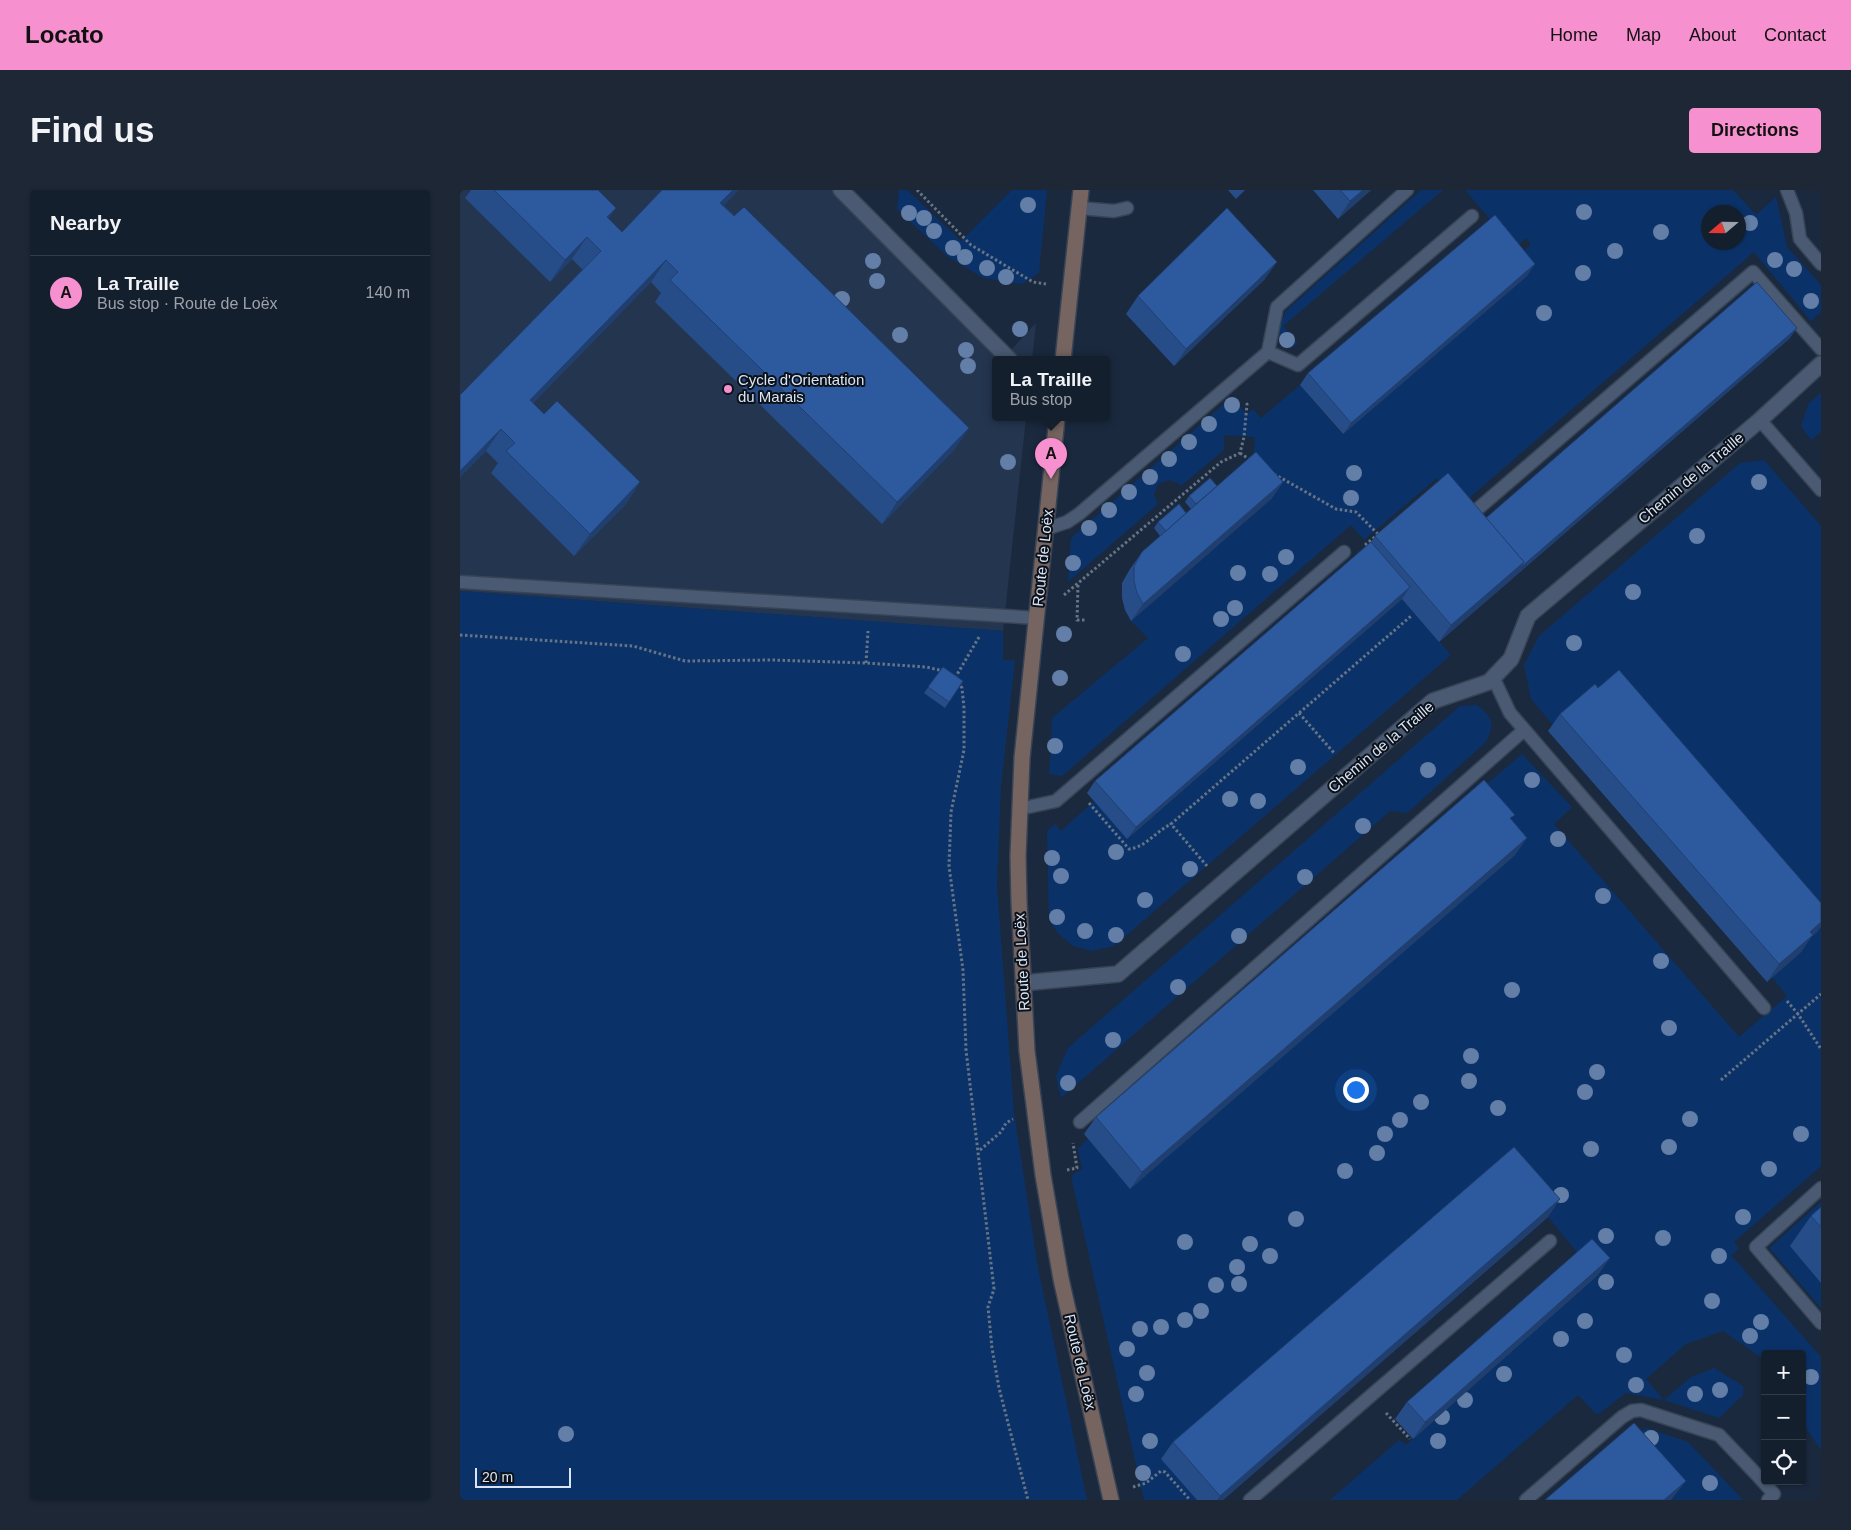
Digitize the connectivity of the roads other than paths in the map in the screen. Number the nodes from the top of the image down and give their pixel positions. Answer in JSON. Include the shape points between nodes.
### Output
{"nodes":[{"id":1,"x":841,"y":190,"type":"edge"},
{"id":2,"x":1080,"y":190,"type":"edge"},
{"id":3,"x":1407,"y":190,"type":"edge"},
{"id":4,"x":1787,"y":190,"type":"edge"},
{"id":5,"x":1079,"y":208,"type":"junction"},
{"id":6,"x":1127,"y":208,"type":"dead end"},
{"id":7,"x":1472,"y":216,"type":"dead end"},
{"id":8,"x":1821,"y":264,"type":"edge"},
{"id":9,"x":1821,"y":349,"type":"edge"},
{"id":10,"x":1268,"y":352,"type":"junction"},
{"id":11,"x":1006,"y":356,"type":"edge"},
{"id":12,"x":1063,"y":356,"type":"edge"},
{"id":13,"x":1821,"y":364,"type":"edge"},
{"id":14,"x":1760,"y":420,"type":"junction"},
{"id":15,"x":1057,"y":421,"type":"edge"},
{"id":16,"x":1821,"y":490,"type":"edge"},
{"id":17,"x":1466,"y":519,"type":"edge"},
{"id":18,"x":1046,"y":529,"type":"junction"},
{"id":19,"x":1344,"y":552,"type":"dead end"},
{"id":20,"x":460,"y":582,"type":"edge"},
{"id":21,"x":1037,"y":618,"type":"junction"},
{"id":22,"x":1493,"y":677,"type":"junction"},
{"id":23,"x":1524,"y":730,"type":"junction"},
{"id":24,"x":1019,"y":809,"type":"junction"},
{"id":25,"x":1023,"y":982,"type":"junction"},
{"id":26,"x":1764,"y":1008,"type":"road end"},
{"id":27,"x":1080,"y":1122,"type":"dead end"},
{"id":28,"x":1821,"y":1188,"type":"edge"},
{"id":29,"x":1550,"y":1241,"type":"dead end"},
{"id":30,"x":1821,"y":1323,"type":"edge"},
{"id":31,"x":1111,"y":1500,"type":"edge"},
{"id":32,"x":1250,"y":1500,"type":"edge"},
{"id":33,"x":1526,"y":1500,"type":"edge"},
{"id":34,"x":1768,"y":1500,"type":"edge"}],
"edges":[{"from":1,"to":11,"type":"street"},
{"from":2,"to":5,"type":"street"},
{"from":3,"to":10,"type":"lane","via":[[1277,307]]},
{"from":4,"to":8,"type":"lane","via":[[1796,212],[1800,239]]},
{"from":5,"to":6,"type":"lane","via":[[1114,211]]},
{"from":5,"to":12,"type":"street"},
{"from":7,"to":10,"type":"lane","via":[[1298,365]]},
{"from":9,"to":17,"type":"lane","via":[[1753,272]]},
{"from":10,"to":18,"type":"lane","via":[[1079,514]]},
{"from":13,"to":14,"type":"street","name":"Chemin de la Traille"},
{"from":14,"to":16,"type":"lane"},
{"from":14,"to":22,"type":"street","name":"Chemin de la Traille","via":[[1528,616],[1511,659]]},
{"from":15,"to":18,"type":"street","name":"Route de Loëx"},
{"from":18,"to":21,"type":"street","name":"Route de Loëx"},
{"from":19,"to":24,"type":"lane","via":[[1056,802]]},
{"from":20,"to":21,"type":"lane"},
{"from":21,"to":24,"type":"street","name":"Route de Loëx"},
{"from":22,"to":23,"type":"lane","via":[[1510,713]]},
{"from":22,"to":25,"type":"street","name":"Chemin de la Traille","via":[[1488,682],[1433,701],[1118,974]]},
{"from":23,"to":26,"type":"lane"},
{"from":23,"to":27,"type":"lane"},
{"from":24,"to":25,"type":"street","name":"Route de Loëx"},
{"from":25,"to":31,"type":"street","name":"Route de Loëx","via":[[1031,1088],[1047,1202]]},
{"from":28,"to":30,"type":"lane","via":[[1756,1247]]},
{"from":29,"to":32,"type":"lane"},
{"from":33,"to":34,"type":"lane","via":[[1622,1417],[1641,1410],[1719,1435],[1774,1494]]}]}
